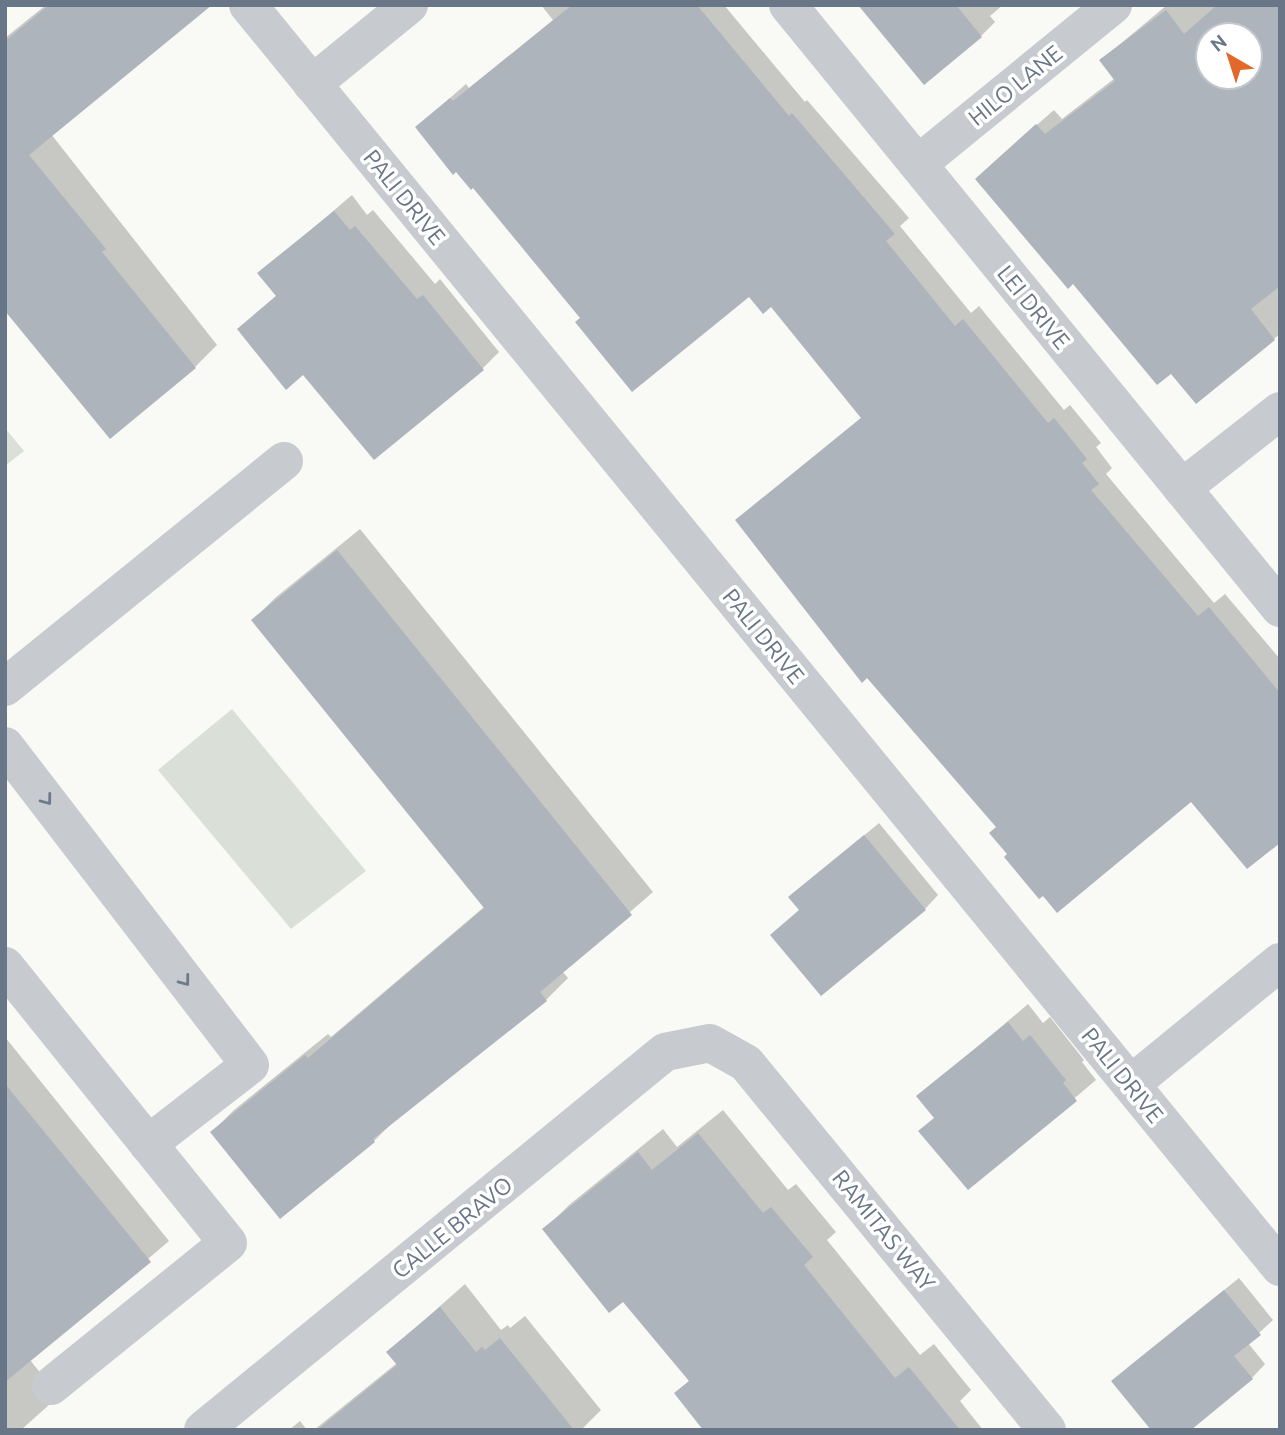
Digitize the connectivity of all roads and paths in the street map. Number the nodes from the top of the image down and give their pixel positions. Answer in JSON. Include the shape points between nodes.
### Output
{"nodes":[{"id":1,"x":248,"y":5,"type":"edge"},
{"id":2,"x":409,"y":5,"type":"edge"},
{"id":3,"x":788,"y":5,"type":"edge"},
{"id":4,"x":1113,"y":5,"type":"edge"},
{"id":5,"x":312,"y":84,"type":"junction"},
{"id":6,"x":918,"y":164,"type":"junction"},
{"id":7,"x":1280,"y":411,"type":"edge"},
{"id":8,"x":284,"y":461,"type":"dead end"},
{"id":9,"x":1182,"y":488,"type":"junction"},
{"id":10,"x":1280,"y":608,"type":"edge"},
{"id":11,"x":5,"y":687,"type":"edge"},
{"id":12,"x":5,"y":746,"type":"edge"},
{"id":13,"x":1280,"y":962,"type":"edge"},
{"id":14,"x":5,"y":966,"type":"edge"},
{"id":15,"x":710,"y":1043,"type":"joint"},
{"id":16,"x":1130,"y":1084,"type":"junction"},
{"id":17,"x":148,"y":1144,"type":"junction"},
{"id":18,"x":1280,"y":1267,"type":"edge"},
{"id":19,"x":51,"y":1386,"type":"dead end"},
{"id":20,"x":203,"y":1430,"type":"edge"},
{"id":21,"x":1047,"y":1430,"type":"edge"}],
"edges":[{"from":1,"to":5,"type":"street","name":"PALI DRIVE"},
{"from":2,"to":5,"type":"street"},
{"from":3,"to":6,"type":"street","name":"LEI DRIVE"},
{"from":4,"to":6,"type":"street","name":"HILO LANE"},
{"from":5,"to":16,"type":"street","name":"PALI DRIVE"},
{"from":6,"to":9,"type":"street","name":"LEI DRIVE"},
{"from":7,"to":9,"type":"street"},
{"from":8,"to":11,"type":"street"},
{"from":9,"to":10,"type":"street","name":"LEI DRIVE"},
{"from":12,"to":17,"type":"street","one_way":true,"via":[[250,1065]]},
{"from":13,"to":16,"type":"street"},
{"from":14,"to":17,"type":"street"},
{"from":15,"to":20,"type":"street","name":"CALLE BRAVO","via":[[665,1052]]},
{"from":15,"to":21,"type":"street","name":"RAMITAS WAY","via":[[746,1063]]},
{"from":16,"to":18,"type":"street","name":"PALI DRIVE"},
{"from":17,"to":19,"type":"street","via":[[228,1243]]}]}
